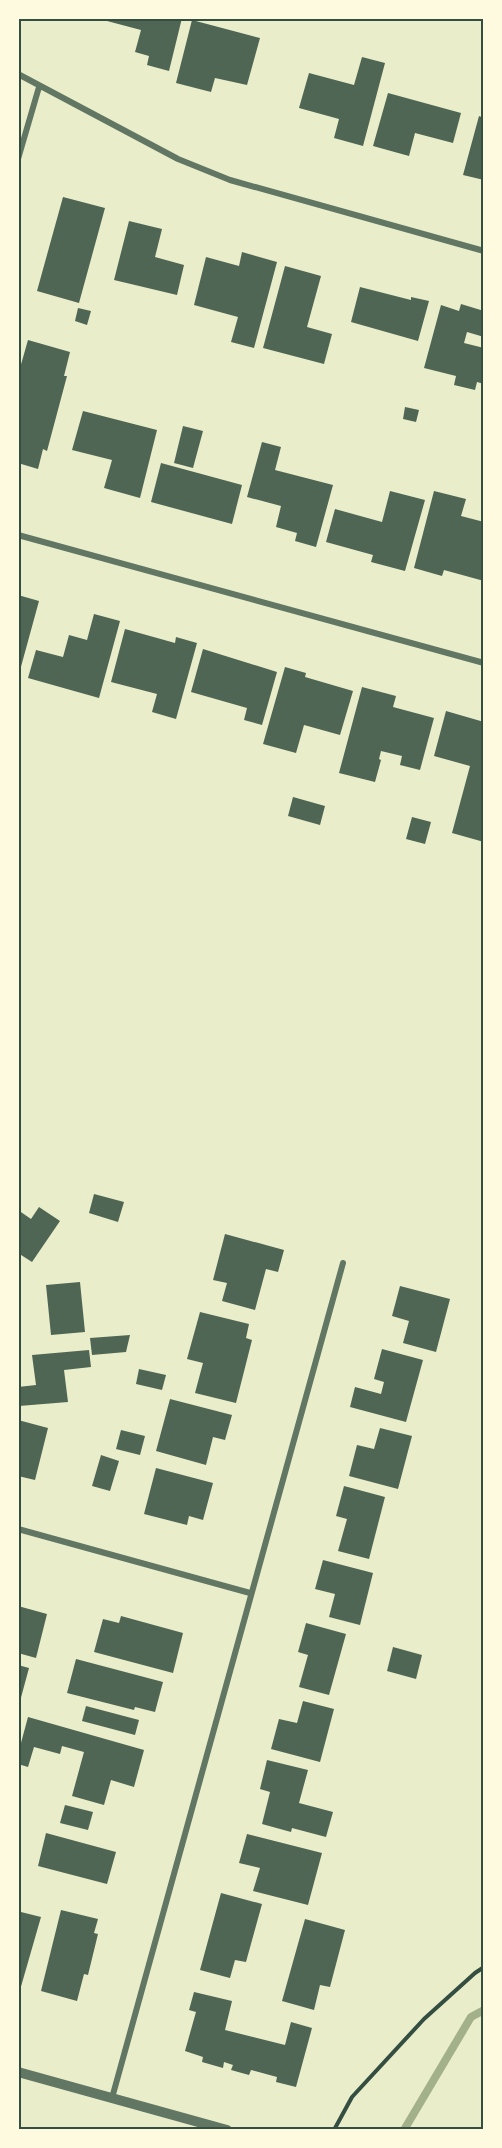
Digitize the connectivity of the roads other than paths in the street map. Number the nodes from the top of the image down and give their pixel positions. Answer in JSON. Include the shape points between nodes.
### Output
{"nodes":[{"id":1,"x":18,"y":74,"type":"edge"},
{"id":2,"x":39,"y":87,"type":"junction"},
{"id":3,"x":18,"y":159,"type":"edge"},
{"id":4,"x":484,"y":250,"type":"edge"},
{"id":5,"x":18,"y":535,"type":"edge"},
{"id":6,"x":484,"y":663,"type":"edge"},
{"id":7,"x":343,"y":1263,"type":"dead end"},
{"id":8,"x":18,"y":1529,"type":"edge"},
{"id":9,"x":250,"y":1593,"type":"junction"},
{"id":10,"x":18,"y":2072,"type":"edge"},
{"id":11,"x":112,"y":2098,"type":"junction"},
{"id":12,"x":227,"y":2130,"type":"edge"}],
"edges":[{"from":1,"to":2,"type":"street"},
{"from":2,"to":3,"type":"street"},
{"from":2,"to":4,"type":"street","via":[[178,159],[230,180]]},
{"from":5,"to":6,"type":"street"},
{"from":7,"to":9,"type":"street"},
{"from":8,"to":9,"type":"street"},
{"from":9,"to":11,"type":"street"},
{"from":10,"to":11,"type":"street"},
{"from":11,"to":12,"type":"street"}]}
